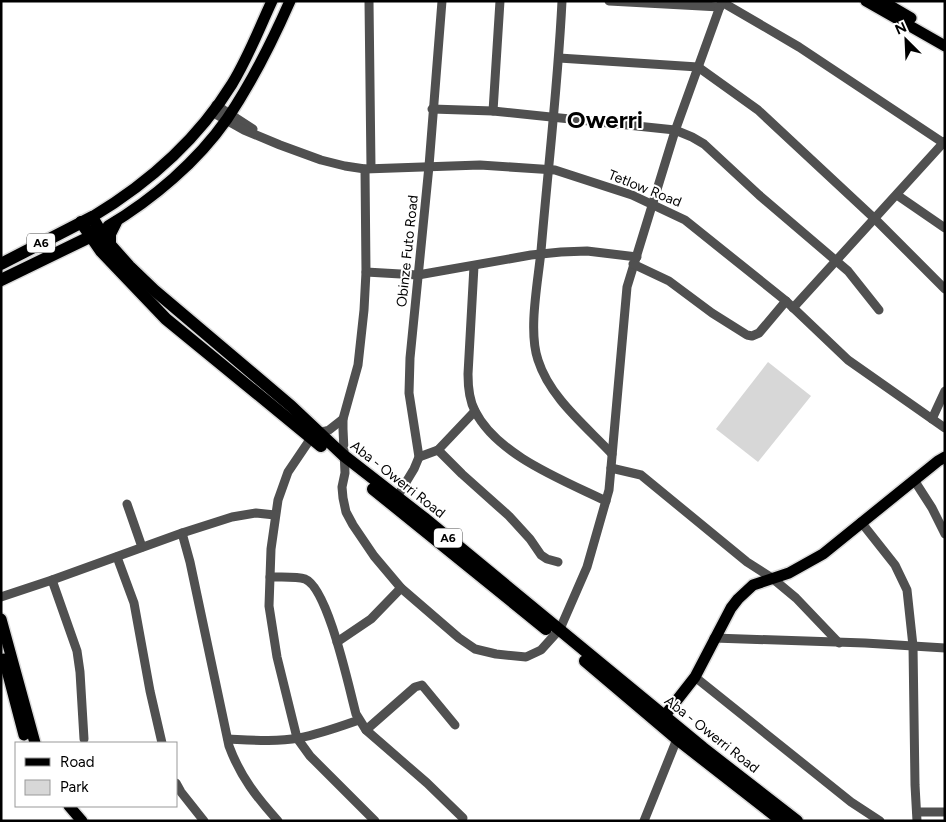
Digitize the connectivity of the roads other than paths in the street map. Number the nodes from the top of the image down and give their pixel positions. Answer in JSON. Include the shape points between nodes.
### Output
{"nodes":[{"id":1,"x":272,"y":1,"type":"edge"},
{"id":2,"x":290,"y":1,"type":"edge"},
{"id":3,"x":369,"y":1,"type":"edge"},
{"id":4,"x":442,"y":1,"type":"edge"},
{"id":5,"x":500,"y":1,"type":"edge"},
{"id":6,"x":562,"y":1,"type":"edge"},
{"id":7,"x":610,"y":1,"type":"edge"},
{"id":8,"x":866,"y":1,"type":"edge"},
{"id":9,"x":882,"y":1,"type":"edge"},
{"id":10,"x":721,"y":3,"type":"edge"},
{"id":11,"x":945,"y":37,"type":"edge"},
{"id":12,"x":945,"y":46,"type":"edge"},
{"id":13,"x":559,"y":58,"type":"junction"},
{"id":14,"x":698,"y":67,"type":"junction"},
{"id":15,"x":214,"y":108,"type":"junction"},
{"id":16,"x":432,"y":109,"type":"junction"},
{"id":17,"x":493,"y":111,"type":"junction"},
{"id":18,"x":228,"y":117,"type":"junction"},
{"id":19,"x":554,"y":117,"type":"junction"},
{"id":20,"x":675,"y":130,"type":"junction"},
{"id":21,"x":944,"y":142,"type":"edge"},
{"id":22,"x":429,"y":166,"type":"junction"},
{"id":23,"x":368,"y":168,"type":"junction"},
{"id":24,"x":548,"y":169,"type":"junction"},
{"id":25,"x":897,"y":195,"type":"junction"},
{"id":26,"x":652,"y":204,"type":"junction"},
{"id":27,"x":875,"y":219,"type":"junction"},
{"id":28,"x":86,"y":220,"type":"junction"},
{"id":29,"x":116,"y":222,"type":"junction"},
{"id":30,"x":945,"y":228,"type":"edge"},
{"id":31,"x":96,"y":234,"type":"junction"},
{"id":32,"x":76,"y":244,"type":"junction"},
{"id":33,"x":105,"y":248,"type":"junction"},
{"id":34,"x":540,"y":254,"type":"junction"},
{"id":35,"x":635,"y":260,"type":"junction"},
{"id":36,"x":837,"y":262,"type":"junction"},
{"id":37,"x":1,"y":264,"type":"edge"},
{"id":38,"x":474,"y":266,"type":"junction"},
{"id":39,"x":366,"y":272,"type":"junction"},
{"id":40,"x":418,"y":275,"type":"junction"},
{"id":41,"x":1,"y":280,"type":"edge"},
{"id":42,"x":945,"y":289,"type":"edge"},
{"id":43,"x":786,"y":301,"type":"junction"},
{"id":44,"x":793,"y":308,"type":"junction"},
{"id":45,"x":879,"y":310,"type":"dead end"},
{"id":46,"x":945,"y":391,"type":"edge"},
{"id":47,"x":475,"y":411,"type":"junction"},
{"id":48,"x":343,"y":419,"type":"junction"},
{"id":49,"x":932,"y":419,"type":"junction"},
{"id":50,"x":945,"y":428,"type":"edge"},
{"id":51,"x":315,"y":436,"type":"junction"},
{"id":52,"x":438,"y":450,"type":"junction"},
{"id":53,"x":612,"y":454,"type":"junction"},
{"id":54,"x":419,"y":457,"type":"junction"},
{"id":55,"x":945,"y":457,"type":"edge"},
{"id":56,"x":343,"y":461,"type":"junction"},
{"id":57,"x":611,"y":468,"type":"junction"},
{"id":58,"x":914,"y":480,"type":"junction"},
{"id":59,"x":397,"y":497,"type":"junction"},
{"id":60,"x":606,"y":501,"type":"junction"},
{"id":61,"x":127,"y":504,"type":"dead end"},
{"id":62,"x":275,"y":515,"type":"junction"},
{"id":63,"x":861,"y":522,"type":"junction"},
{"id":64,"x":182,"y":533,"type":"junction"},
{"id":65,"x":945,"y":534,"type":"edge"},
{"id":66,"x":142,"y":548,"type":"junction"},
{"id":67,"x":117,"y":557,"type":"junction"},
{"id":68,"x":558,"y":562,"type":"dead end"},
{"id":69,"x":270,"y":577,"type":"junction"},
{"id":70,"x":772,"y":578,"type":"junction"},
{"id":71,"x":52,"y":580,"type":"junction"},
{"id":72,"x":401,"y":588,"type":"junction"},
{"id":73,"x":1,"y":597,"type":"edge"},
{"id":74,"x":1,"y":620,"type":"edge"},
{"id":75,"x":557,"y":632,"type":"junction"},
{"id":76,"x":714,"y":638,"type":"junction"},
{"id":77,"x":337,"y":642,"type":"junction"},
{"id":78,"x":839,"y":643,"type":"junction"},
{"id":79,"x":913,"y":646,"type":"junction"},
{"id":80,"x":1,"y":647,"type":"edge"},
{"id":81,"x":945,"y":648,"type":"edge"},
{"id":82,"x":695,"y":677,"type":"junction"},
{"id":83,"x":359,"y":720,"type":"junction"},
{"id":84,"x":661,"y":720,"type":"junction"},
{"id":85,"x":455,"y":725,"type":"dead end"},
{"id":86,"x":366,"y":730,"type":"junction"},
{"id":87,"x":297,"y":738,"type":"junction"},
{"id":88,"x":84,"y":739,"type":"dead end"},
{"id":89,"x":228,"y":739,"type":"junction"},
{"id":90,"x":677,"y":739,"type":"junction"},
{"id":91,"x":27,"y":742,"type":"edge"},
{"id":92,"x":35,"y":742,"type":"edge"},
{"id":93,"x":162,"y":742,"type":"edge"},
{"id":94,"x":178,"y":787,"type":"edge"},
{"id":95,"x":61,"y":807,"type":"edge"},
{"id":96,"x":70,"y":807,"type":"edge"},
{"id":97,"x":945,"y":812,"type":"edge"},
{"id":98,"x":780,"y":815,"type":"edge"},
{"id":99,"x":917,"y":817,"type":"edge"},
{"id":100,"x":463,"y":818,"type":"dead end"},
{"id":101,"x":73,"y":821,"type":"edge"},
{"id":102,"x":82,"y":821,"type":"edge"},
{"id":103,"x":204,"y":821,"type":"edge"},
{"id":104,"x":278,"y":821,"type":"edge"},
{"id":105,"x":375,"y":821,"type":"edge"},
{"id":106,"x":644,"y":821,"type":"edge"},
{"id":107,"x":797,"y":821,"type":"edge"},
{"id":108,"x":880,"y":821,"type":"edge"}],
"edges":[{"from":1,"to":15,"type":"main road","via":[[232,84]]},
{"from":2,"to":18,"type":"main road","via":[[263,59]]},
{"from":3,"to":23,"type":"street"},
{"from":4,"to":16,"type":"street","name":"Obinze Futo Road"},
{"from":5,"to":17,"type":"street"},
{"from":6,"to":13,"type":"street"},
{"from":7,"to":10,"type":"street"},
{"from":8,"to":12,"type":"main road"},
{"from":9,"to":11,"type":"main road"},
{"from":10,"to":14,"type":"street"},
{"from":10,"to":21,"type":"street","via":[[799,47]]},
{"from":13,"to":14,"type":"street"},
{"from":13,"to":19,"type":"street"},
{"from":14,"to":20,"type":"street"},
{"from":14,"to":27,"type":"street","via":[[758,110]]},
{"from":15,"to":18,"type":"street","name":"Tetlow Road"},
{"from":15,"to":28,"type":"main road","via":[[192,136],[150,176]]},
{"from":16,"to":17,"type":"street"},
{"from":16,"to":22,"type":"street","name":"Obinze Futo Road"},
{"from":17,"to":19,"type":"street"},
{"from":18,"to":23,"type":"street","name":"Tetlow Road","via":[[267,139],[321,160]]},
{"from":18,"to":29,"type":"main road","via":[[196,155],[158,191]]},
{"from":19,"to":20,"type":"street"},
{"from":19,"to":24,"type":"street"},
{"from":20,"to":26,"type":"street"},
{"from":20,"to":36,"type":"street","via":[[704,144]]},
{"from":21,"to":25,"type":"street"},
{"from":22,"to":23,"type":"street","name":"Tetlow Road"},
{"from":22,"to":24,"type":"street","name":"Tetlow Road"},
{"from":22,"to":40,"type":"street","name":"Obinze Futo Road"},
{"from":23,"to":39,"type":"street"},
{"from":24,"to":26,"type":"street","name":"Tetlow Road"},
{"from":24,"to":34,"type":"street"},
{"from":25,"to":27,"type":"street"},
{"from":25,"to":30,"type":"street"},
{"from":26,"to":35,"type":"street"},
{"from":26,"to":43,"type":"street","name":"Tetlow Road","via":[[686,220]]},
{"from":27,"to":36,"type":"street"},
{"from":27,"to":42,"type":"street"},
{"from":28,"to":31,"type":"highway","name":"Aba - Owerri Road","number":"A6"},
{"from":28,"to":37,"type":"highway","number":"A6"},
{"from":29,"to":31,"type":"main road"},
{"from":29,"to":33,"type":"highway"},
{"from":31,"to":32,"type":"highway","number":"A6"},
{"from":31,"to":33,"type":"highway","name":"Aba - Owerri Road","number":"A6"},
{"from":32,"to":33,"type":"highway","number":"A6"},
{"from":32,"to":41,"type":"highway","number":"A6"},
{"from":33,"to":51,"type":"highway","name":"Aba - Owerri Road","number":"A6","via":[[166,318]]},
{"from":34,"to":35,"type":"street","via":[[588,250]]},
{"from":34,"to":38,"type":"street"},
{"from":34,"to":53,"type":"street","via":[[534,341],[538,361],[559,399]]},
{"from":35,"to":43,"type":"street","via":[[747,336],[759,333]]},
{"from":35,"to":53,"type":"street","via":[[627,287]]},
{"from":36,"to":44,"type":"street"},
{"from":36,"to":45,"type":"street","via":[[858,282]]},
{"from":38,"to":40,"type":"street"},
{"from":38,"to":47,"type":"street","via":[[468,388]]},
{"from":39,"to":40,"type":"street"},
{"from":39,"to":48,"type":"street","via":[[358,365]]},
{"from":40,"to":54,"type":"street","name":"Obinze Futo Road","via":[[409,393]]},
{"from":43,"to":44,"type":"street","name":"Tetlow Road"},
{"from":44,"to":49,"type":"street","name":"Tetlow Road","via":[[848,360]]},
{"from":46,"to":49,"type":"street"},
{"from":47,"to":52,"type":"street"},
{"from":47,"to":60,"type":"street","via":[[490,434],[505,447],[561,480]]},
{"from":48,"to":51,"type":"street"},
{"from":48,"to":56,"type":"street"},
{"from":49,"to":50,"type":"street","name":"Tetlow Road"},
{"from":51,"to":56,"type":"highway","name":"Aba - Owerri Road","number":"A6"},
{"from":51,"to":62,"type":"street","via":[[288,472]]},
{"from":52,"to":54,"type":"street"},
{"from":52,"to":68,"type":"street","via":[[509,516],[541,555]]},
{"from":53,"to":57,"type":"street"},
{"from":54,"to":59,"type":"street"},
{"from":55,"to":58,"type":"main road"},
{"from":56,"to":59,"type":"highway","name":"Aba - Owerri Road","number":"A6"},
{"from":56,"to":72,"type":"street","via":[[342,487],[346,512],[374,556]]},
{"from":56,"to":75,"type":"highway","name":"Aba - Owerri Road","number":"A6"},
{"from":57,"to":60,"type":"street"},
{"from":57,"to":70,"type":"street","via":[[641,475],[747,562]]},
{"from":58,"to":63,"type":"main road"},
{"from":58,"to":65,"type":"street"},
{"from":59,"to":75,"type":"highway","name":"Aba - Owerri Road","number":"A6"},
{"from":60,"to":75,"type":"street","via":[[587,567]]},
{"from":61,"to":66,"type":"street"},
{"from":62,"to":64,"type":"street","via":[[244,514]]},
{"from":62,"to":69,"type":"street"},
{"from":63,"to":70,"type":"main road","via":[[823,554],[789,573]]},
{"from":63,"to":79,"type":"street","via":[[904,580],[908,590]]},
{"from":64,"to":66,"type":"street"},
{"from":64,"to":89,"type":"street"},
{"from":66,"to":67,"type":"street"},
{"from":67,"to":71,"type":"street"},
{"from":67,"to":93,"type":"street","via":[[134,603]]},
{"from":69,"to":77,"type":"street","via":[[305,579],[316,588]]},
{"from":69,"to":87,"type":"street","via":[[269,606],[277,657]]},
{"from":70,"to":76,"type":"main road","via":[[753,585],[738,599]]},
{"from":70,"to":78,"type":"street"},
{"from":71,"to":73,"type":"street"},
{"from":71,"to":88,"type":"street","via":[[77,651]]},
{"from":72,"to":75,"type":"street","via":[[475,649],[526,657],[541,650]]},
{"from":72,"to":77,"type":"street","via":[[371,619]]},
{"from":74,"to":92,"type":"main road"},
{"from":75,"to":84,"type":"highway","name":"Aba - Owerri Road","number":"A6"},
{"from":76,"to":78,"type":"street"},
{"from":76,"to":82,"type":"main road"},
{"from":77,"to":83,"type":"street"},
{"from":78,"to":79,"type":"street"},
{"from":79,"to":81,"type":"street"},
{"from":79,"to":99,"type":"street"},
{"from":80,"to":91,"type":"main road"},
{"from":82,"to":84,"type":"main road"},
{"from":82,"to":108,"type":"street","via":[[851,802]]},
{"from":83,"to":86,"type":"street"},
{"from":83,"to":87,"type":"street"},
{"from":84,"to":90,"type":"highway","name":"Aba - Owerri Road","number":"A6"},
{"from":84,"to":98,"type":"highway","name":"Aba - Owerri Road","number":"A6"},
{"from":85,"to":86,"type":"street","via":[[422,685]]},
{"from":86,"to":100,"type":"street"},
{"from":87,"to":89,"type":"street"},
{"from":87,"to":105,"type":"street","via":[[310,756]]},
{"from":89,"to":104,"type":"street","via":[[237,766]]},
{"from":90,"to":98,"type":"highway","name":"Aba - Owerri Road","number":"A6"},
{"from":90,"to":106,"type":"street"},
{"from":94,"to":103,"type":"street"},
{"from":95,"to":101,"type":"main road"},
{"from":96,"to":102,"type":"main road"},
{"from":97,"to":99,"type":"street"},
{"from":98,"to":107,"type":"highway","name":"Aba - Owerri Road","number":"A6"}]}
